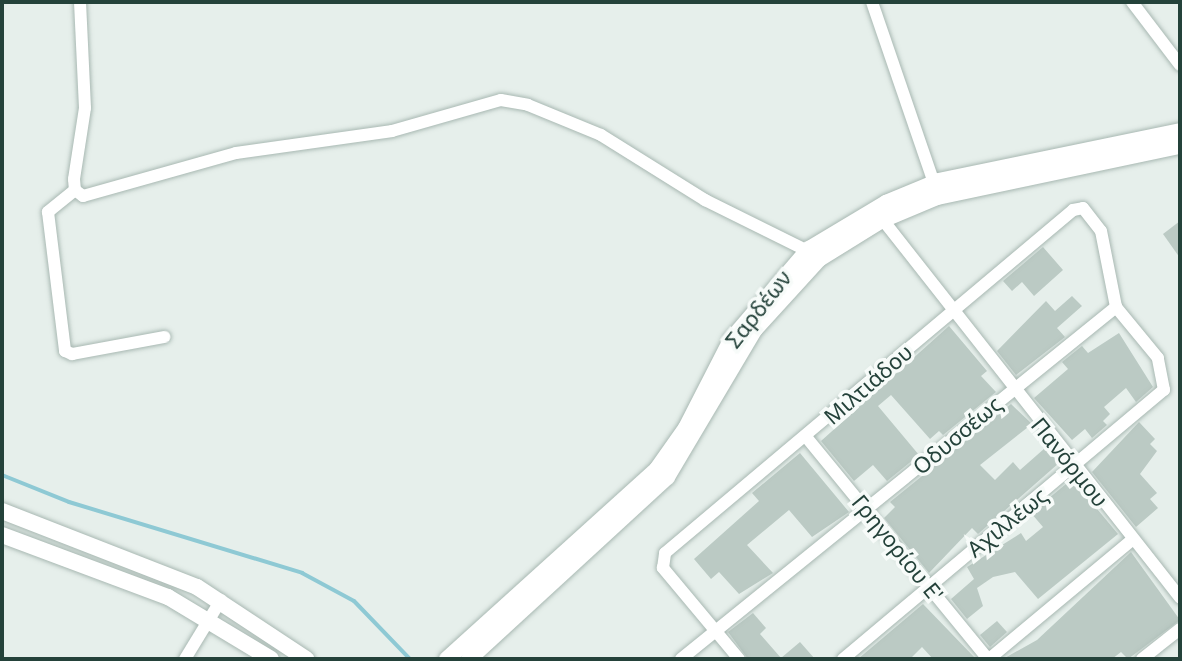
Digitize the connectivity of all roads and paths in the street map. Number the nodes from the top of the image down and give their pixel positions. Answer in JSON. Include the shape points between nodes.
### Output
{"nodes":[{"id":1,"x":80,"y":2,"type":"edge"},
{"id":2,"x":872,"y":2,"type":"edge"},
{"id":3,"x":1132,"y":2,"type":"edge"},
{"id":4,"x":1180,"y":65,"type":"edge"},
{"id":5,"x":1180,"y":131,"type":"edge"},
{"id":6,"x":1180,"y":146,"type":"edge"},
{"id":7,"x":934,"y":183,"type":"junction"},
{"id":8,"x":75,"y":190,"type":"junction"},
{"id":9,"x":878,"y":215,"type":"junction"},
{"id":10,"x":814,"y":254,"type":"junction"},
{"id":11,"x":1116,"y":307,"type":"junction"},
{"id":12,"x":952,"y":311,"type":"junction"},
{"id":13,"x":164,"y":337,"type":"dead end"},
{"id":14,"x":1012,"y":389,"type":"junction"},
{"id":15,"x":807,"y":438,"type":"junction"},
{"id":16,"x":1074,"y":467,"type":"junction"},
{"id":17,"x":867,"y":509,"type":"junction"},
{"id":18,"x":2,"y":511,"type":"edge"},
{"id":19,"x":2,"y":535,"type":"edge"},
{"id":20,"x":1133,"y":539,"type":"junction"},
{"id":21,"x":929,"y":586,"type":"junction"},
{"id":22,"x":1180,"y":598,"type":"edge"},
{"id":23,"x":221,"y":600,"type":"junction"},
{"id":24,"x":209,"y":618,"type":"junction"},
{"id":25,"x":1180,"y":629,"type":"edge"},
{"id":26,"x":716,"y":630,"type":"junction"},
{"id":27,"x":1147,"y":657,"type":"edge"},
{"id":28,"x":185,"y":659,"type":"edge"},
{"id":29,"x":271,"y":659,"type":"edge"},
{"id":30,"x":306,"y":659,"type":"edge"},
{"id":31,"x":447,"y":659,"type":"edge"},
{"id":32,"x":469,"y":659,"type":"edge"},
{"id":33,"x":681,"y":659,"type":"edge"},
{"id":34,"x":739,"y":659,"type":"edge"},
{"id":35,"x":843,"y":659,"type":"edge"},
{"id":36,"x":988,"y":659,"type":"edge"}],
"edges":[{"from":1,"to":8,"type":"street","via":[[85,108]]},
{"from":2,"to":7,"type":"street"},
{"from":3,"to":4,"type":"street"},
{"from":5,"to":7,"type":"main road","name":"Σαρδέων"},
{"from":6,"to":9,"type":"main road","name":"Σαρδέων","via":[[965,190]]},
{"from":7,"to":9,"type":"main road","name":"Σαρδέων"},
{"from":8,"to":10,"type":"street","via":[[91,197],[236,153],[392,131],[501,100],[601,135],[705,200]]},
{"from":8,"to":13,"type":"street","via":[[48,212],[65,351]]},
{"from":9,"to":10,"type":"main road","name":"Σαρδέων"},
{"from":9,"to":12,"type":"street","name":"Πανόρμου"},
{"from":10,"to":31,"type":"main road","name":"Σαρδέων","via":[[738,331],[686,428],[657,469]]},
{"from":10,"to":32,"type":"main road","name":"Σαρδέων","via":[[755,329],[667,477]]},
{"from":11,"to":12,"type":"street","name":"Μιλτιάδου","via":[[1101,231],[1083,208],[1073,210]]},
{"from":11,"to":14,"type":"street","name":"Οδυσσέως"},
{"from":11,"to":16,"type":"street","name":"Αχιλλέως","via":[[1158,358],[1167,382],[1159,396]]},
{"from":12,"to":14,"type":"street","name":"Πανόρμου"},
{"from":12,"to":15,"type":"street","name":"Μιλτιάδου"},
{"from":14,"to":16,"type":"street","name":"Πανόρμου"},
{"from":14,"to":17,"type":"street","name":"Οδυσσέως"},
{"from":15,"to":17,"type":"street","name":"Γρηγορίου Ε'"},
{"from":15,"to":26,"type":"street","name":"Μιλτιάδου","via":[[665,553],[663,568]]},
{"from":16,"to":20,"type":"street","name":"Πανόρμου"},
{"from":16,"to":21,"type":"street","name":"Αχιλλέως"},
{"from":17,"to":21,"type":"street","name":"Γρηγορίου Ε'"},
{"from":17,"to":26,"type":"street","name":"Οδυσσέως"},
{"from":18,"to":23,"type":"main road"},
{"from":19,"to":24,"type":"main road","via":[[148,589]]},
{"from":20,"to":22,"type":"street","name":"Πανόρμου"},
{"from":20,"to":36,"type":"street"},
{"from":21,"to":35,"type":"street","name":"Αχιλλέως"},
{"from":21,"to":36,"type":"street","name":"Γρηγορίου Ε'"},
{"from":23,"to":24,"type":"street"},
{"from":23,"to":30,"type":"main road"},
{"from":24,"to":28,"type":"street"},
{"from":24,"to":29,"type":"main road"},
{"from":25,"to":27,"type":"street"},
{"from":26,"to":33,"type":"street","name":"Οδυσσέως"},
{"from":26,"to":34,"type":"street"}]}
